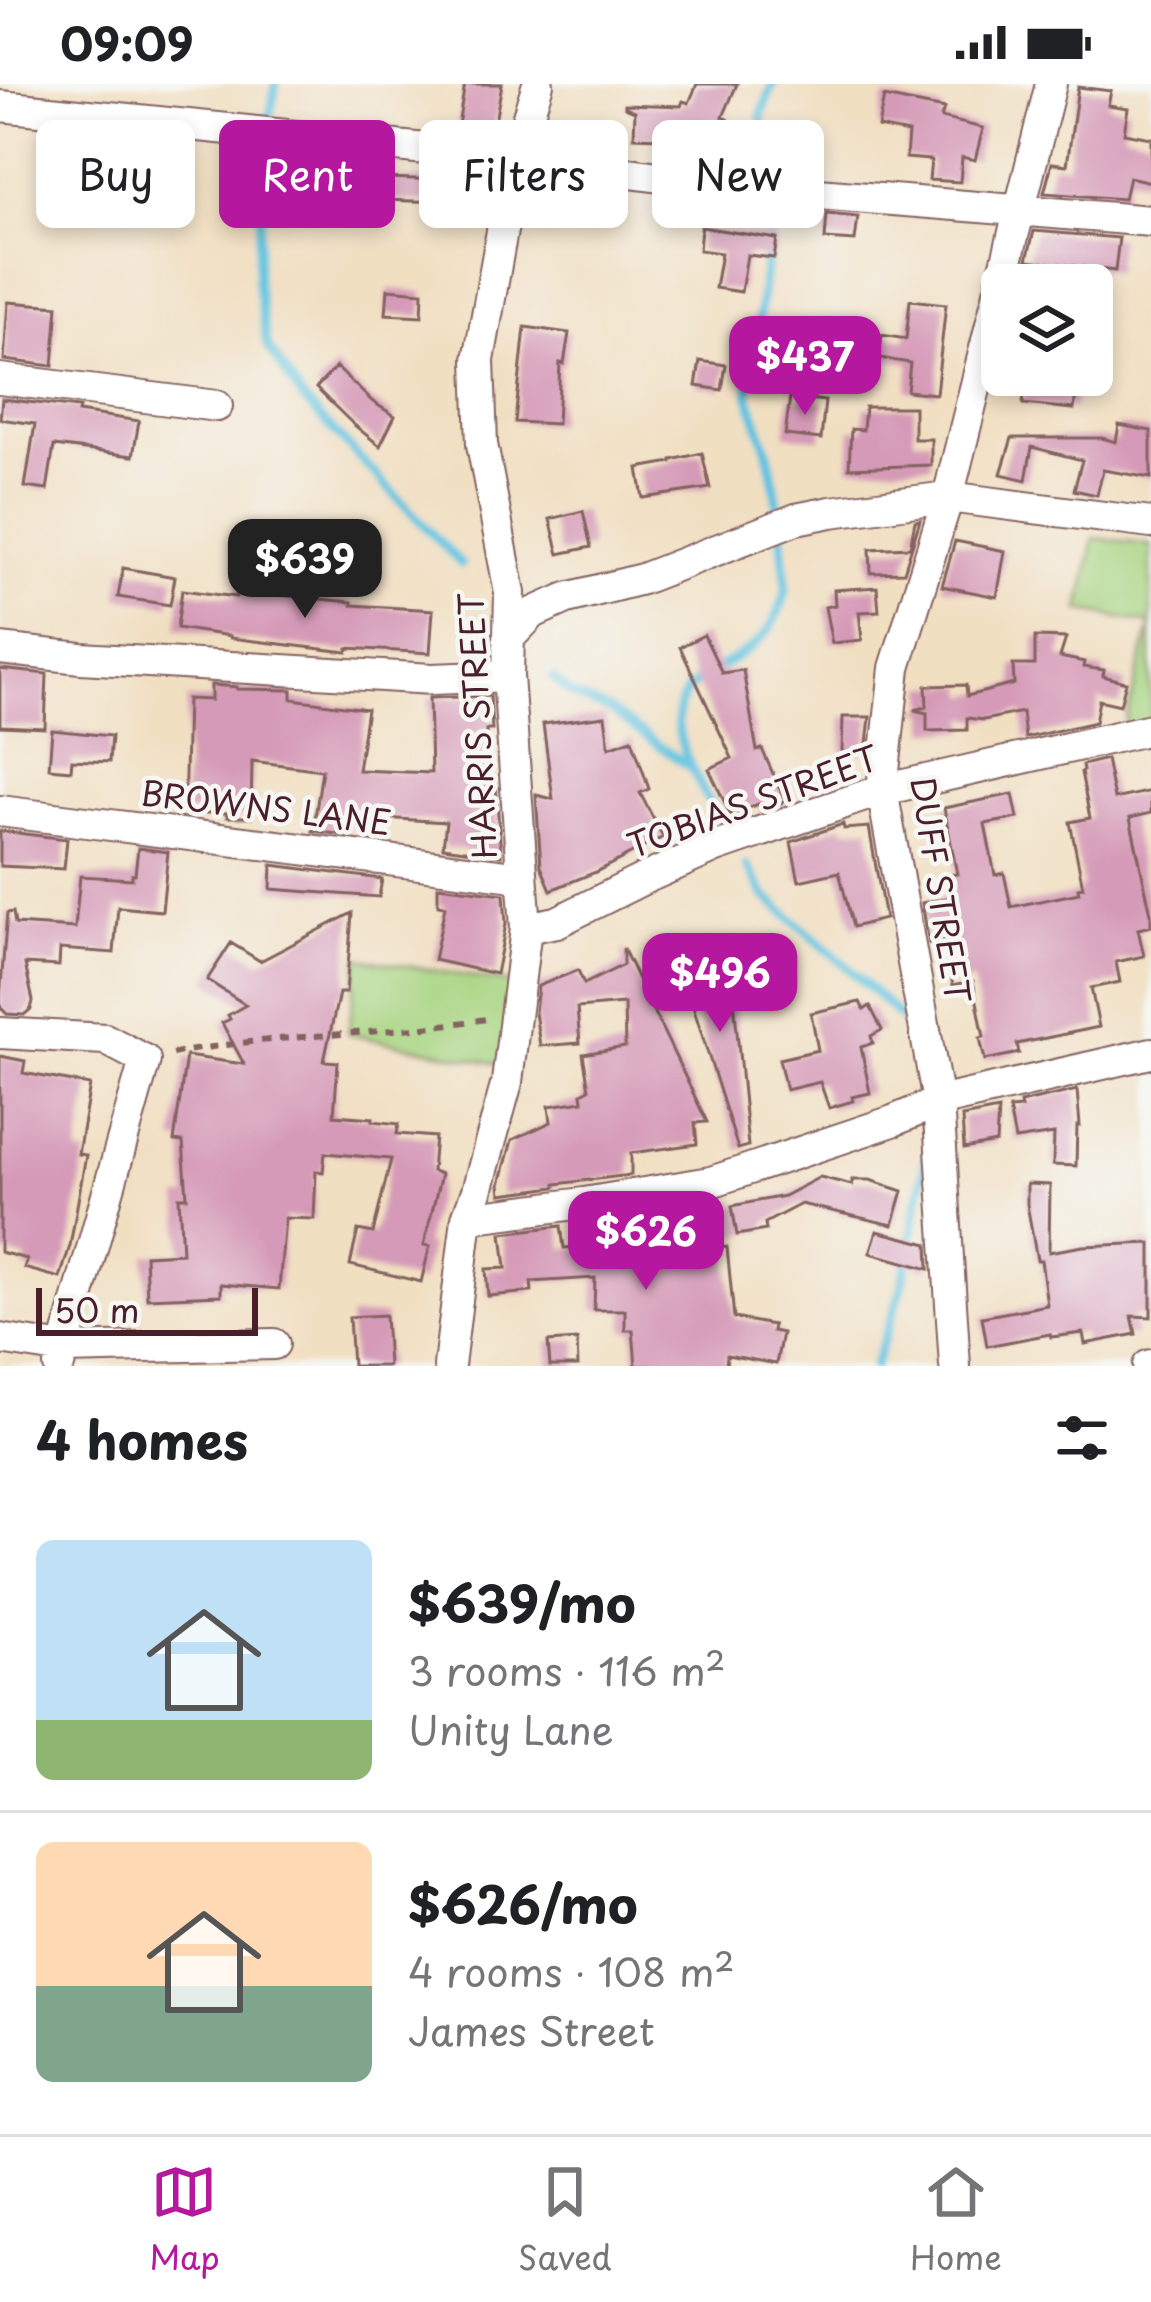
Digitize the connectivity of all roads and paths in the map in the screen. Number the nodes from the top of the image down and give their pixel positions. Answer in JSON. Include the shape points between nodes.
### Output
{"nodes":[{"id":1,"x":538,"y":84,"type":"edge"},
{"id":2,"x":1051,"y":84,"type":"edge"},
{"id":3,"x":0,"y":106,"type":"edge"},
{"id":4,"x":527,"y":120,"type":"edge"},
{"id":5,"x":419,"y":148,"type":"edge"},
{"id":6,"x":628,"y":172,"type":"edge"},
{"id":7,"x":1021,"y":208,"type":"junction"},
{"id":8,"x":1151,"y":221,"type":"edge"},
{"id":9,"x":503,"y":228,"type":"edge"},
{"id":10,"x":0,"y":379,"type":"edge"},
{"id":11,"x":217,"y":406,"type":"dead end"},
{"id":12,"x":948,"y":497,"type":"junction"},
{"id":13,"x":1151,"y":523,"type":"edge"},
{"id":14,"x":508,"y":639,"type":"junction"},
{"id":15,"x":0,"y":649,"type":"edge"},
{"id":16,"x":508,"y":676,"type":"junction"},
{"id":17,"x":1151,"y":728,"type":"edge"},
{"id":18,"x":882,"y":790,"type":"junction"},
{"id":19,"x":0,"y":812,"type":"edge"},
{"id":20,"x":522,"y":877,"type":"junction"},
{"id":21,"x":526,"y":928,"type":"junction"},
{"id":22,"x":516,"y":1014,"type":"junction"},
{"id":23,"x":0,"y":1033,"type":"edge"},
{"id":24,"x":1151,"y":1053,"type":"edge"},
{"id":25,"x":145,"y":1060,"type":"junction"},
{"id":26,"x":938,"y":1102,"type":"junction"},
{"id":27,"x":467,"y":1218,"type":"junction"},
{"id":28,"x":0,"y":1340,"type":"edge"},
{"id":29,"x":274,"y":1343,"type":"dead end"},
{"id":30,"x":62,"y":1358,"type":"edge"},
{"id":31,"x":448,"y":1366,"type":"edge"},
{"id":32,"x":955,"y":1366,"type":"edge"}],
"edges":[{"from":1,"to":4,"type":"street","name":"HARRIS STREET"},
{"from":2,"to":7,"type":"street","name":"DUFF STREET"},
{"from":3,"to":5,"type":"street"},
{"from":6,"to":7,"type":"street"},
{"from":7,"to":8,"type":"street"},
{"from":7,"to":12,"type":"street","name":"DUFF STREET"},
{"from":9,"to":14,"type":"street","name":"HARRIS STREET","via":[[479,360],[482,444],[510,593]]},
{"from":10,"to":11,"type":"street"},
{"from":12,"to":13,"type":"street"},
{"from":12,"to":14,"type":"street","via":[[796,520],[642,579],[567,598],[533,613]]},
{"from":12,"to":18,"type":"street","name":"DUFF STREET","via":[[896,668]]},
{"from":14,"to":16,"type":"street","name":"HARRIS STREET"},
{"from":15,"to":16,"type":"street","via":[[432,679]]},
{"from":16,"to":20,"type":"street","name":"HARRIS STREET"},
{"from":17,"to":18,"type":"street","name":"TOBIAS STREET"},
{"from":18,"to":21,"type":"street","name":"TOBIAS STREET","via":[[716,847],[557,922]]},
{"from":18,"to":26,"type":"street","name":"DUFF STREET"},
{"from":19,"to":20,"type":"street","name":"BROWNS LANE"},
{"from":20,"to":21,"type":"street","name":"HARRIS STREET"},
{"from":21,"to":22,"type":"street","name":"HARRIS STREET"},
{"from":22,"to":25,"type":"path"},
{"from":22,"to":27,"type":"street","name":"HARRIS STREET","via":[[507,1082]]},
{"from":23,"to":25,"type":"street","via":[[104,1039]]},
{"from":24,"to":26,"type":"street"},
{"from":25,"to":30,"type":"street"},
{"from":26,"to":27,"type":"street","via":[[711,1182]]},
{"from":26,"to":32,"type":"street","name":"DUFF STREET"},
{"from":27,"to":31,"type":"street","name":"HARRIS STREET"},
{"from":28,"to":30,"type":"street"},
{"from":29,"to":30,"type":"street"}]}
